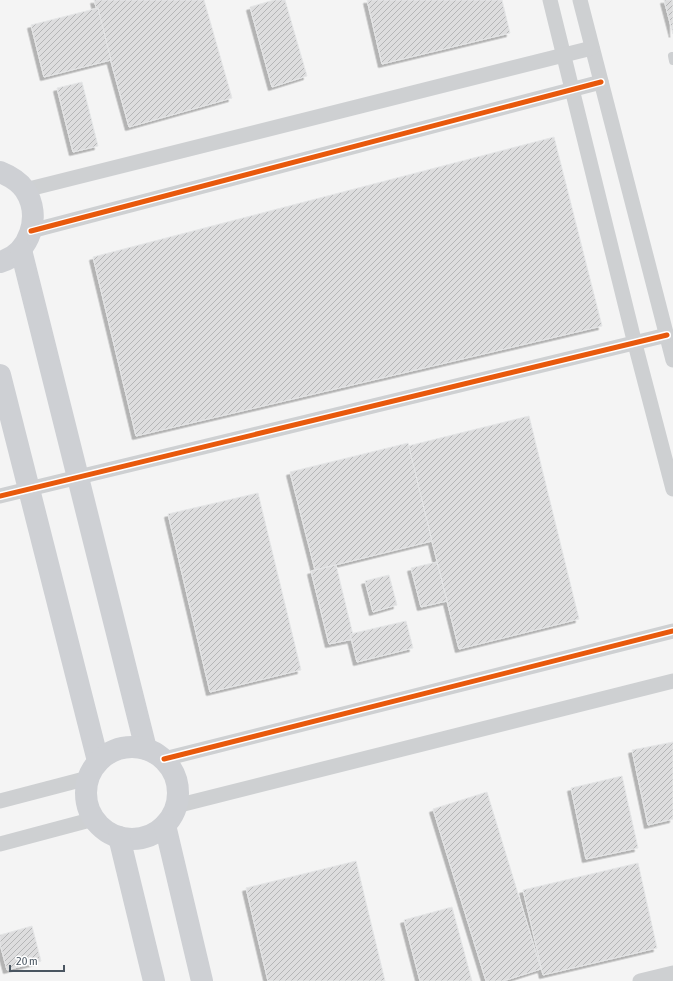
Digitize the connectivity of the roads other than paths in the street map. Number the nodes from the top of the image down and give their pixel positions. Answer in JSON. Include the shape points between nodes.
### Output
{"nodes":[{"id":1,"x":550,"y":0,"type":"edge"},
{"id":2,"x":580,"y":0,"type":"edge"},
{"id":3,"x":592,"y":48,"type":"junction"},
{"id":4,"x":564,"y":55,"type":"junction"},
{"id":5,"x":601,"y":82,"type":"junction"},
{"id":6,"x":572,"y":89,"type":"junction"},
{"id":7,"x":0,"y":172,"type":"edge"},
{"id":8,"x":25,"y":190,"type":"junction"},
{"id":9,"x":31,"y":231,"type":"junction"},
{"id":10,"x":21,"y":250,"type":"junction"},
{"id":11,"x":0,"y":262,"type":"edge"},
{"id":12,"x":667,"y":335,"type":"junction"},
{"id":13,"x":635,"y":344,"type":"junction"},
{"id":14,"x":673,"y":360,"type":"edge"},
{"id":15,"x":0,"y":375,"type":"edge"},
{"id":16,"x":76,"y":476,"type":"junction"},
{"id":17,"x":29,"y":488,"type":"junction"},
{"id":18,"x":673,"y":489,"type":"edge"},
{"id":19,"x":0,"y":496,"type":"edge"},
{"id":20,"x":673,"y":630,"type":"edge"},
{"id":21,"x":673,"y":681,"type":"edge"},
{"id":22,"x":155,"y":754,"type":"junction"},
{"id":23,"x":93,"y":770,"type":"junction"},
{"id":24,"x":0,"y":801,"type":"edge"},
{"id":25,"x":176,"y":806,"type":"junction"},
{"id":26,"x":94,"y":819,"type":"junction"},
{"id":27,"x":165,"y":825,"type":"junction"},
{"id":28,"x":119,"y":837,"type":"junction"},
{"id":29,"x":0,"y":844,"type":"edge"},
{"id":30,"x":673,"y":973,"type":"edge"},
{"id":31,"x":154,"y":981,"type":"edge"},
{"id":32,"x":202,"y":981,"type":"edge"},
{"id":33,"x":640,"y":981,"type":"edge"}],
"edges":[{"from":1,"to":4,"type":"street"},
{"from":2,"to":3,"type":"street"},
{"from":3,"to":4,"type":"street"},
{"from":3,"to":5,"type":"street"},
{"from":4,"to":6,"type":"street"},
{"from":4,"to":8,"type":"street"},
{"from":5,"to":6,"type":"street"},
{"from":5,"to":12,"type":"street"},
{"from":6,"to":9,"type":"street"},
{"from":6,"to":13,"type":"street"},
{"from":7,"to":8,"type":"street","via":[[14,179]]},
{"from":8,"to":9,"type":"street","via":[[32,210]]},
{"from":9,"to":10,"type":"street"},
{"from":10,"to":11,"type":"street"},
{"from":10,"to":16,"type":"street"},
{"from":12,"to":13,"type":"street"},
{"from":12,"to":14,"type":"street"},
{"from":13,"to":16,"type":"street"},
{"from":13,"to":18,"type":"street"},
{"from":15,"to":17,"type":"street"},
{"from":16,"to":17,"type":"street"},
{"from":16,"to":22,"type":"street"},
{"from":17,"to":19,"type":"street"},
{"from":17,"to":23,"type":"street"},
{"from":20,"to":22,"type":"street"},
{"from":21,"to":25,"type":"street"},
{"from":22,"to":23,"type":"street","via":[[136,747],[115,750]]},
{"from":22,"to":25,"type":"street","via":[[173,771],[178,786]]},
{"from":23,"to":24,"type":"street"},
{"from":23,"to":26,"type":"street","via":[[86,800]]},
{"from":25,"to":27,"type":"street"},
{"from":26,"to":28,"type":"street","via":[[109,833]]},
{"from":26,"to":29,"type":"street"},
{"from":27,"to":28,"type":"street","via":[[158,831],[139,838]]},
{"from":27,"to":32,"type":"street"},
{"from":28,"to":31,"type":"street"},
{"from":30,"to":33,"type":"street"}]}
